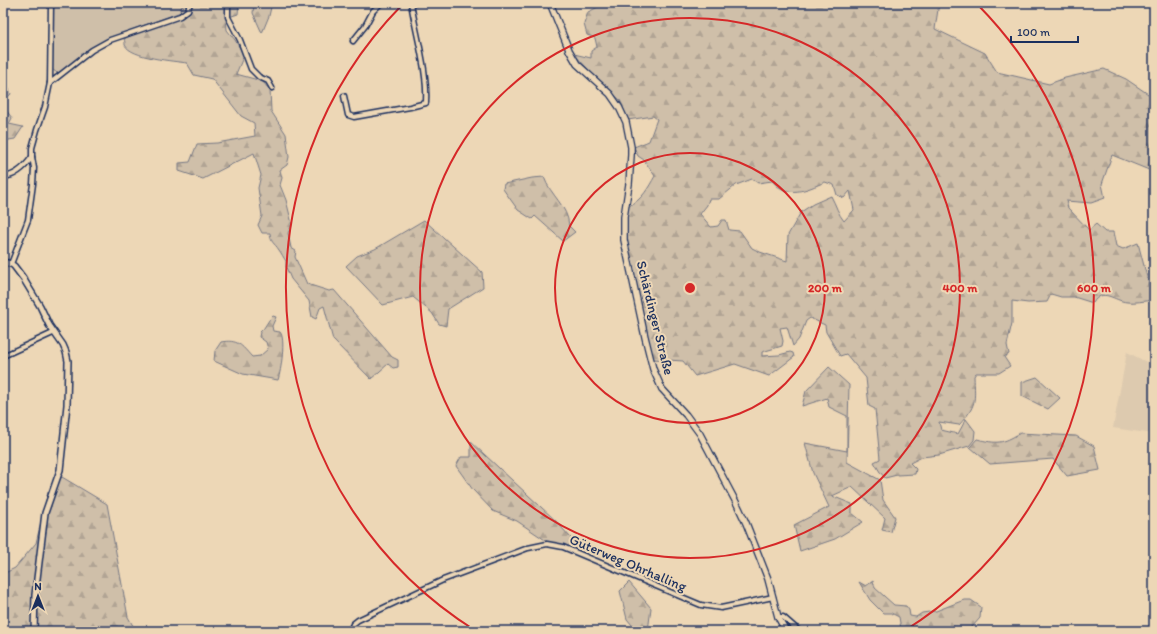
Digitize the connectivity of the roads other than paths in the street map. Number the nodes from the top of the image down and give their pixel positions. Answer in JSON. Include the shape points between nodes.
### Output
{"nodes":[{"id":1,"x":52,"y":3,"type":"edge"},
{"id":2,"x":190,"y":3,"type":"edge"},
{"id":3,"x":228,"y":3,"type":"edge"},
{"id":4,"x":381,"y":3,"type":"edge"},
{"id":5,"x":411,"y":3,"type":"edge"},
{"id":6,"x":550,"y":3,"type":"edge"},
{"id":7,"x":353,"y":41,"type":"dead end"},
{"id":8,"x":50,"y":73,"type":"junction"},
{"id":9,"x":59,"y":76,"type":"junction"},
{"id":10,"x":50,"y":83,"type":"junction"},
{"id":11,"x":272,"y":88,"type":"dead end"},
{"id":12,"x":344,"y":96,"type":"dead end"},
{"id":13,"x":32,"y":157,"type":"junction"},
{"id":14,"x":3,"y":177,"type":"edge"},
{"id":15,"x":3,"y":262,"type":"edge"},
{"id":16,"x":11,"y":264,"type":"junction"},
{"id":17,"x":54,"y":333,"type":"junction"},
{"id":18,"x":3,"y":356,"type":"edge"},
{"id":19,"x":773,"y":596,"type":"junction"},
{"id":20,"x":778,"y":617,"type":"junction"},
{"id":21,"x":34,"y":631,"type":"edge"},
{"id":22,"x":350,"y":631,"type":"edge"},
{"id":23,"x":786,"y":631,"type":"edge"},
{"id":24,"x":799,"y":631,"type":"edge"}],
"edges":[{"from":1,"to":8,"type":"street"},
{"from":2,"to":9,"type":"street","via":[[188,10],[180,16],[110,40],[92,50]]},
{"from":3,"to":11,"type":"street","via":[[228,17],[251,69],[259,78],[268,81]]},
{"from":4,"to":7,"type":"street"},
{"from":5,"to":12,"type":"street","via":[[427,94],[426,102],[354,117],[348,115]]},
{"from":6,"to":19,"type":"main road","name":"Schärdinger Straße","via":[[577,64],[610,94],[620,107],[626,122],[631,147],[630,184],[623,230],[653,369],[662,389],[700,434],[729,488],[746,522]]},
{"from":8,"to":9,"type":"street"},
{"from":8,"to":10,"type":"street"},
{"from":9,"to":10,"type":"street"},
{"from":10,"to":13,"type":"street","via":[[32,148]]},
{"from":13,"to":14,"type":"street","via":[[19,172]]},
{"from":13,"to":16,"type":"street","via":[[34,168],[31,206]]},
{"from":15,"to":16,"type":"street"},
{"from":16,"to":17,"type":"street","via":[[23,278]]},
{"from":17,"to":18,"type":"street"},
{"from":17,"to":21,"type":"street","via":[[66,352],[67,405],[60,470],[44,519],[35,595]]},
{"from":19,"to":20,"type":"main road","name":"Schärdinger Straße"},
{"from":19,"to":22,"type":"street","name":"Güterweg Ohrhalling","via":[[721,608],[701,605],[563,547],[547,544],[528,548],[443,580],[358,620]]},
{"from":20,"to":23,"type":"main road","name":"Schärdinger Straße"},
{"from":20,"to":24,"type":"street","via":[[783,617]]}]}
